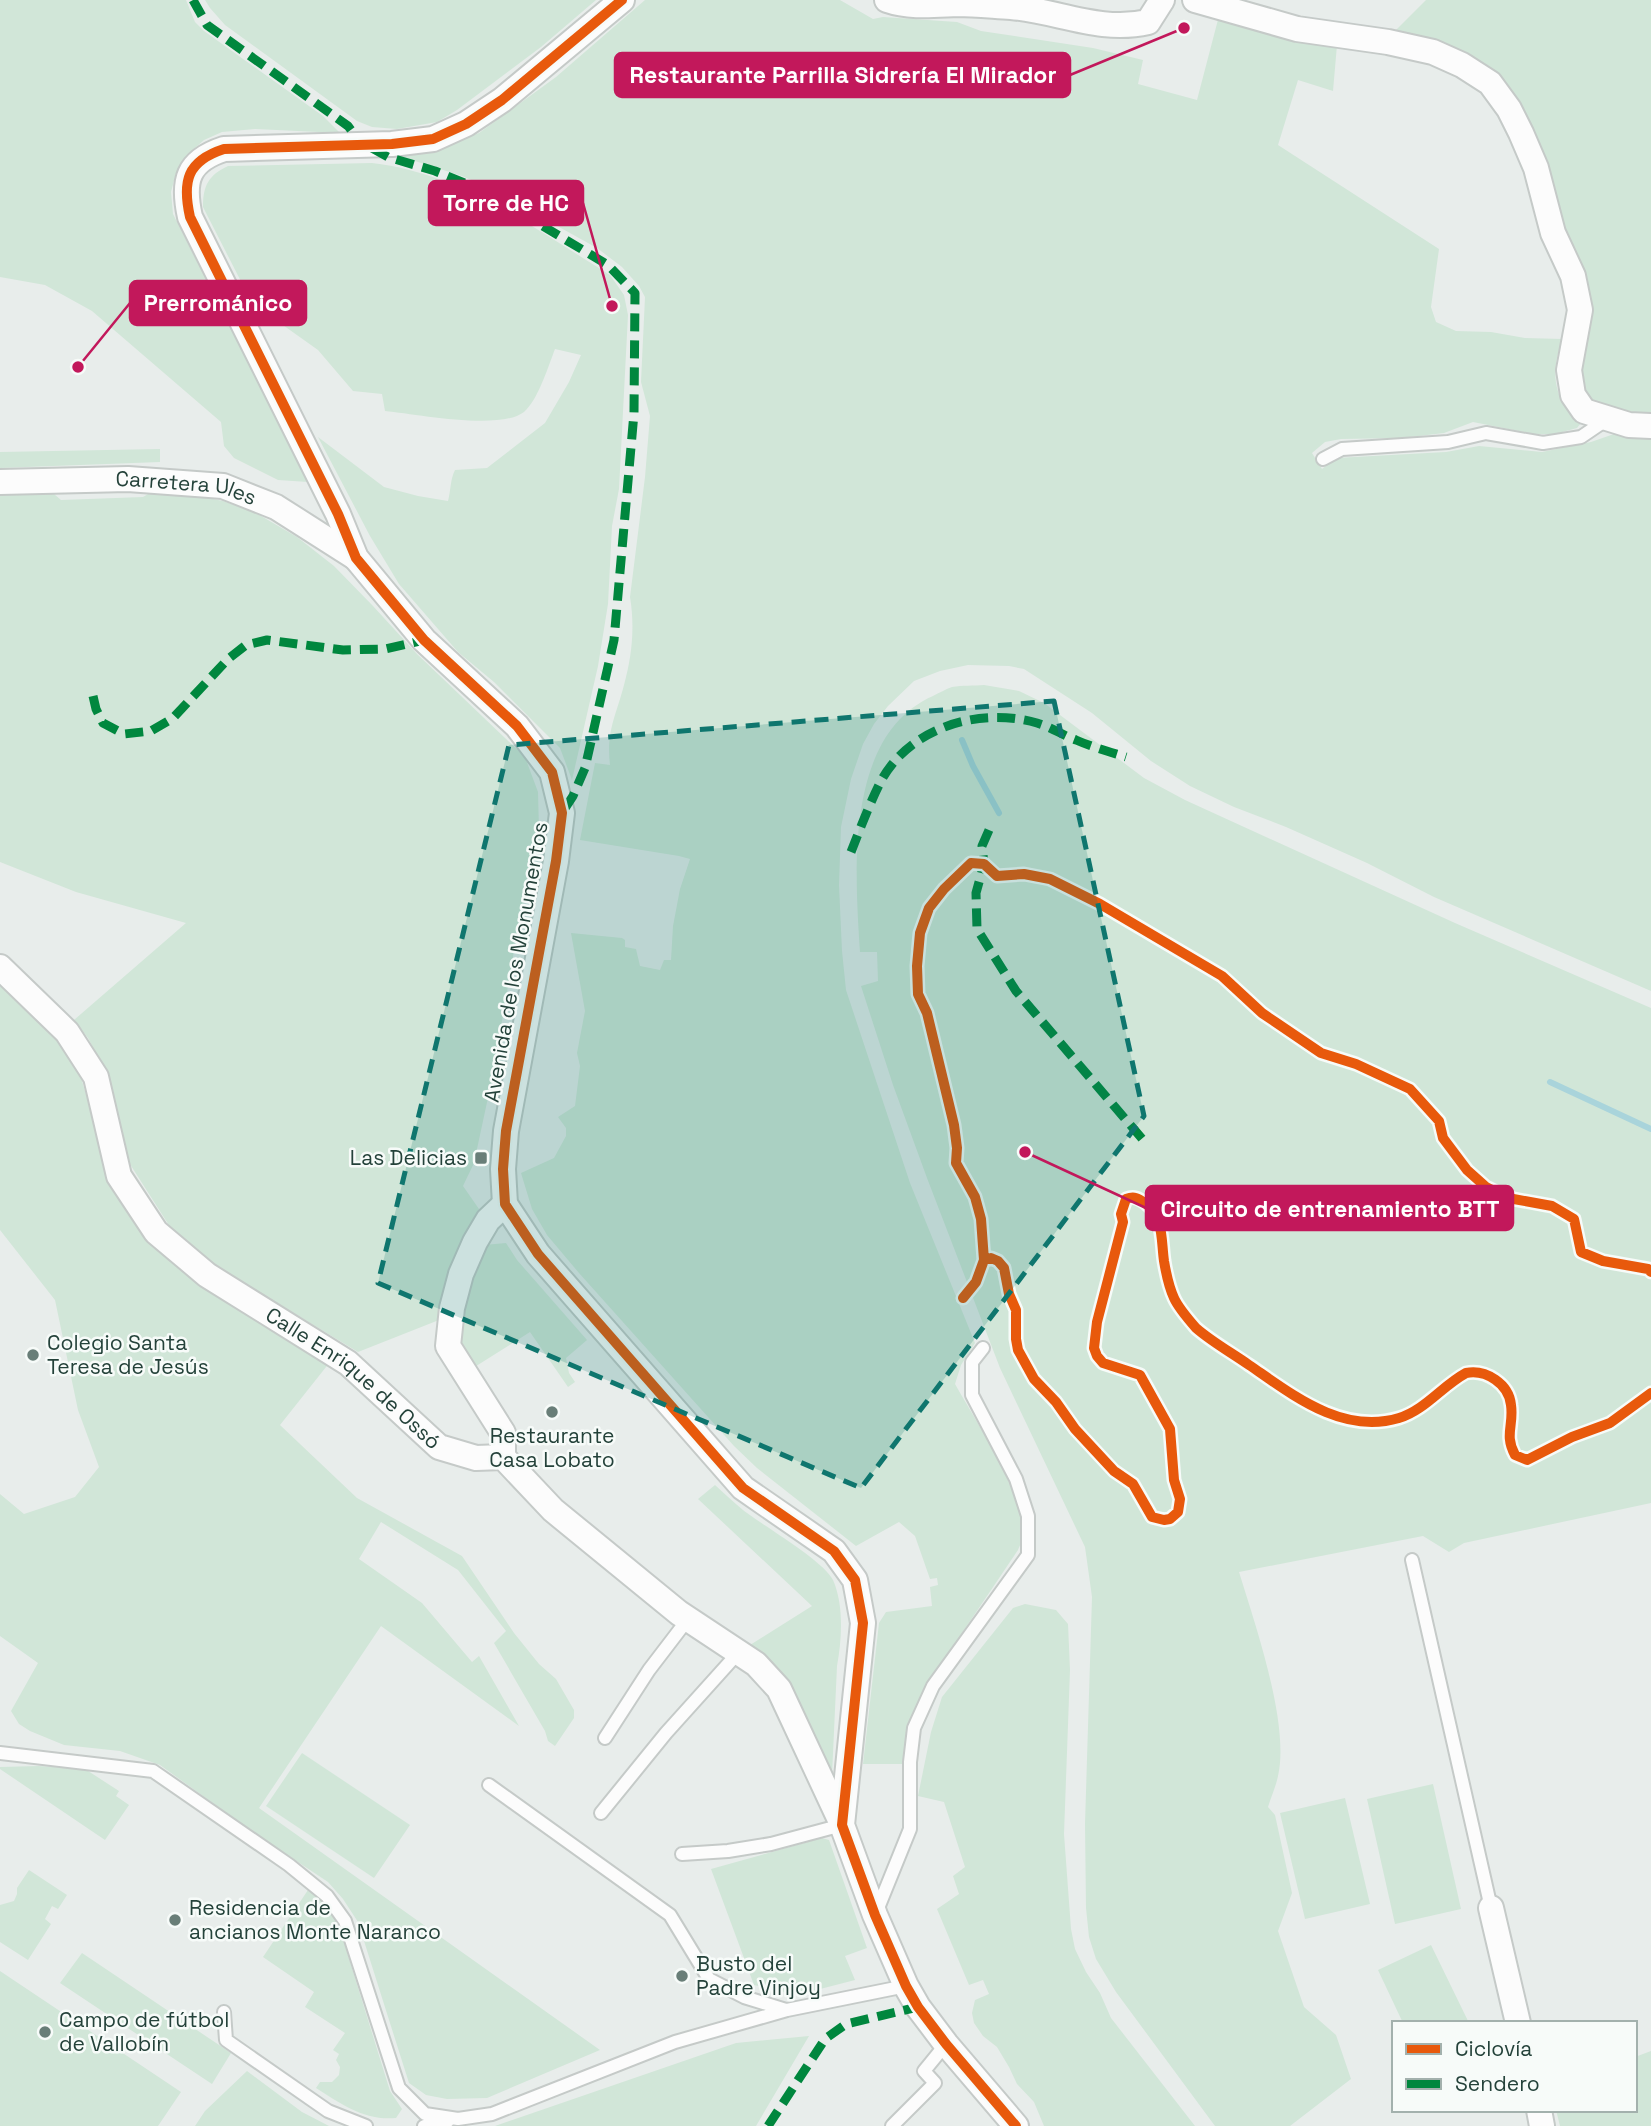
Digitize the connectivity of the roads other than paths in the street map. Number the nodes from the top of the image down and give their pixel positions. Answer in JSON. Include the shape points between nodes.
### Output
{"nodes":[{"id":1,"x":622,"y":0,"type":"edge"},
{"id":2,"x":887,"y":0,"type":"edge"},
{"id":3,"x":1162,"y":0,"type":"edge"},
{"id":4,"x":1195,"y":0,"type":"edge"},
{"id":5,"x":1608,"y":418,"type":"junction"},
{"id":6,"x":1651,"y":426,"type":"edge"},
{"id":7,"x":1323,"y":459,"type":"dead end"},
{"id":8,"x":0,"y":482,"type":"edge"},
{"id":9,"x":356,"y":558,"type":"junction"},
{"id":10,"x":0,"y":967,"type":"edge"},
{"id":11,"x":505,"y":1204,"type":"junction"},
{"id":12,"x":983,"y":1348,"type":"dead end"},
{"id":13,"x":503,"y":1457,"type":"junction"},
{"id":14,"x":1412,"y":1560,"type":"dead end"},
{"id":15,"x":688,"y":1619,"type":"junction"},
{"id":16,"x":738,"y":1653,"type":"junction"},
{"id":17,"x":606,"y":1738,"type":"dead end"},
{"id":18,"x":0,"y":1753,"type":"edge"},
{"id":19,"x":489,"y":1785,"type":"dead end"},
{"id":20,"x":601,"y":1813,"type":"dead end"},
{"id":21,"x":842,"y":1825,"type":"junction"},
{"id":22,"x":682,"y":1854,"type":"dead end"},
{"id":23,"x":1491,"y":1908,"type":"joint"},
{"id":24,"x":875,"y":1915,"type":"junction"},
{"id":25,"x":906,"y":1986,"type":"junction"},
{"id":26,"x":786,"y":2010,"type":"junction"},
{"id":27,"x":224,"y":2012,"type":"dead end"},
{"id":28,"x":1518,"y":2021,"type":"edge"},
{"id":29,"x":946,"y":2044,"type":"junction"},
{"id":30,"x":458,"y":2119,"type":"junction"},
{"id":31,"x":366,"y":2126,"type":"edge"},
{"id":32,"x":425,"y":2126,"type":"edge"},
{"id":33,"x":892,"y":2126,"type":"edge"},
{"id":34,"x":1016,"y":2126,"type":"edge"}],
"edges":[{"from":1,"to":9,"type":"street","name":"Avenida de los Monumentos","via":[[502,100],[433,139],[224,149],[206,155],[187,181],[190,217]]},
{"from":2,"to":3,"type":"street","via":[[920,6],[1013,7],[1110,26],[1148,22]]},
{"from":4,"to":5,"type":"street","via":[[1297,29],[1433,52],[1490,83],[1526,145],[1553,233],[1573,276],[1580,310],[1569,370],[1573,395],[1584,411]]},
{"from":5,"to":6,"type":"street"},
{"from":5,"to":7,"type":"lane","via":[[1581,437],[1543,443],[1486,433],[1448,442],[1342,449]]},
{"from":8,"to":9,"type":"street","name":"Carretera Ules","via":[[128,479],[223,486],[276,507]]},
{"from":9,"to":11,"type":"street","name":"Avenida de los Monumentos","via":[[424,640],[517,726],[552,772],[562,813],[506,1131]]},
{"from":10,"to":13,"type":"street","name":"Calle Enrique de Ossó","via":[[67,1032],[96,1077],[119,1176],[156,1232],[208,1275],[348,1363],[439,1447],[476,1458]]},
{"from":11,"to":13,"type":"street","via":[[488,1220],[461,1274],[448,1346],[503,1433]]},
{"from":11,"to":21,"type":"street","via":[[538,1254],[743,1488],[834,1550],[855,1580],[863,1623]]},
{"from":12,"to":24,"type":"lane","via":[[972,1362],[972,1395],[1016,1479],[1028,1516],[1028,1555],[933,1686],[914,1728],[910,1829]]},
{"from":13,"to":15,"type":"street","via":[[553,1510]]},
{"from":14,"to":23,"type":"lane"},
{"from":15,"to":16,"type":"street"},
{"from":15,"to":17,"type":"lane"},
{"from":16,"to":20,"type":"lane"},
{"from":16,"to":21,"type":"street","via":[[756,1664],[779,1689]]},
{"from":18,"to":30,"type":"lane","via":[[153,1771],[289,1865],[327,1896],[345,1921],[399,2088],[425,2114]]},
{"from":19,"to":26,"type":"lane","via":[[670,1915],[709,1979],[744,1997]]},
{"from":21,"to":22,"type":"lane","via":[[771,1844]]},
{"from":21,"to":24,"type":"street"},
{"from":23,"to":28,"type":"street"},
{"from":24,"to":25,"type":"street"},
{"from":25,"to":26,"type":"lane"},
{"from":25,"to":29,"type":"street"},
{"from":26,"to":30,"type":"lane","via":[[675,2042],[492,2114]]},
{"from":27,"to":31,"type":"lane","via":[[226,2040],[328,2111]]},
{"from":29,"to":33,"type":"lane","via":[[924,2071],[935,2083]]},
{"from":29,"to":34,"type":"street"},
{"from":30,"to":32,"type":"lane"}]}
